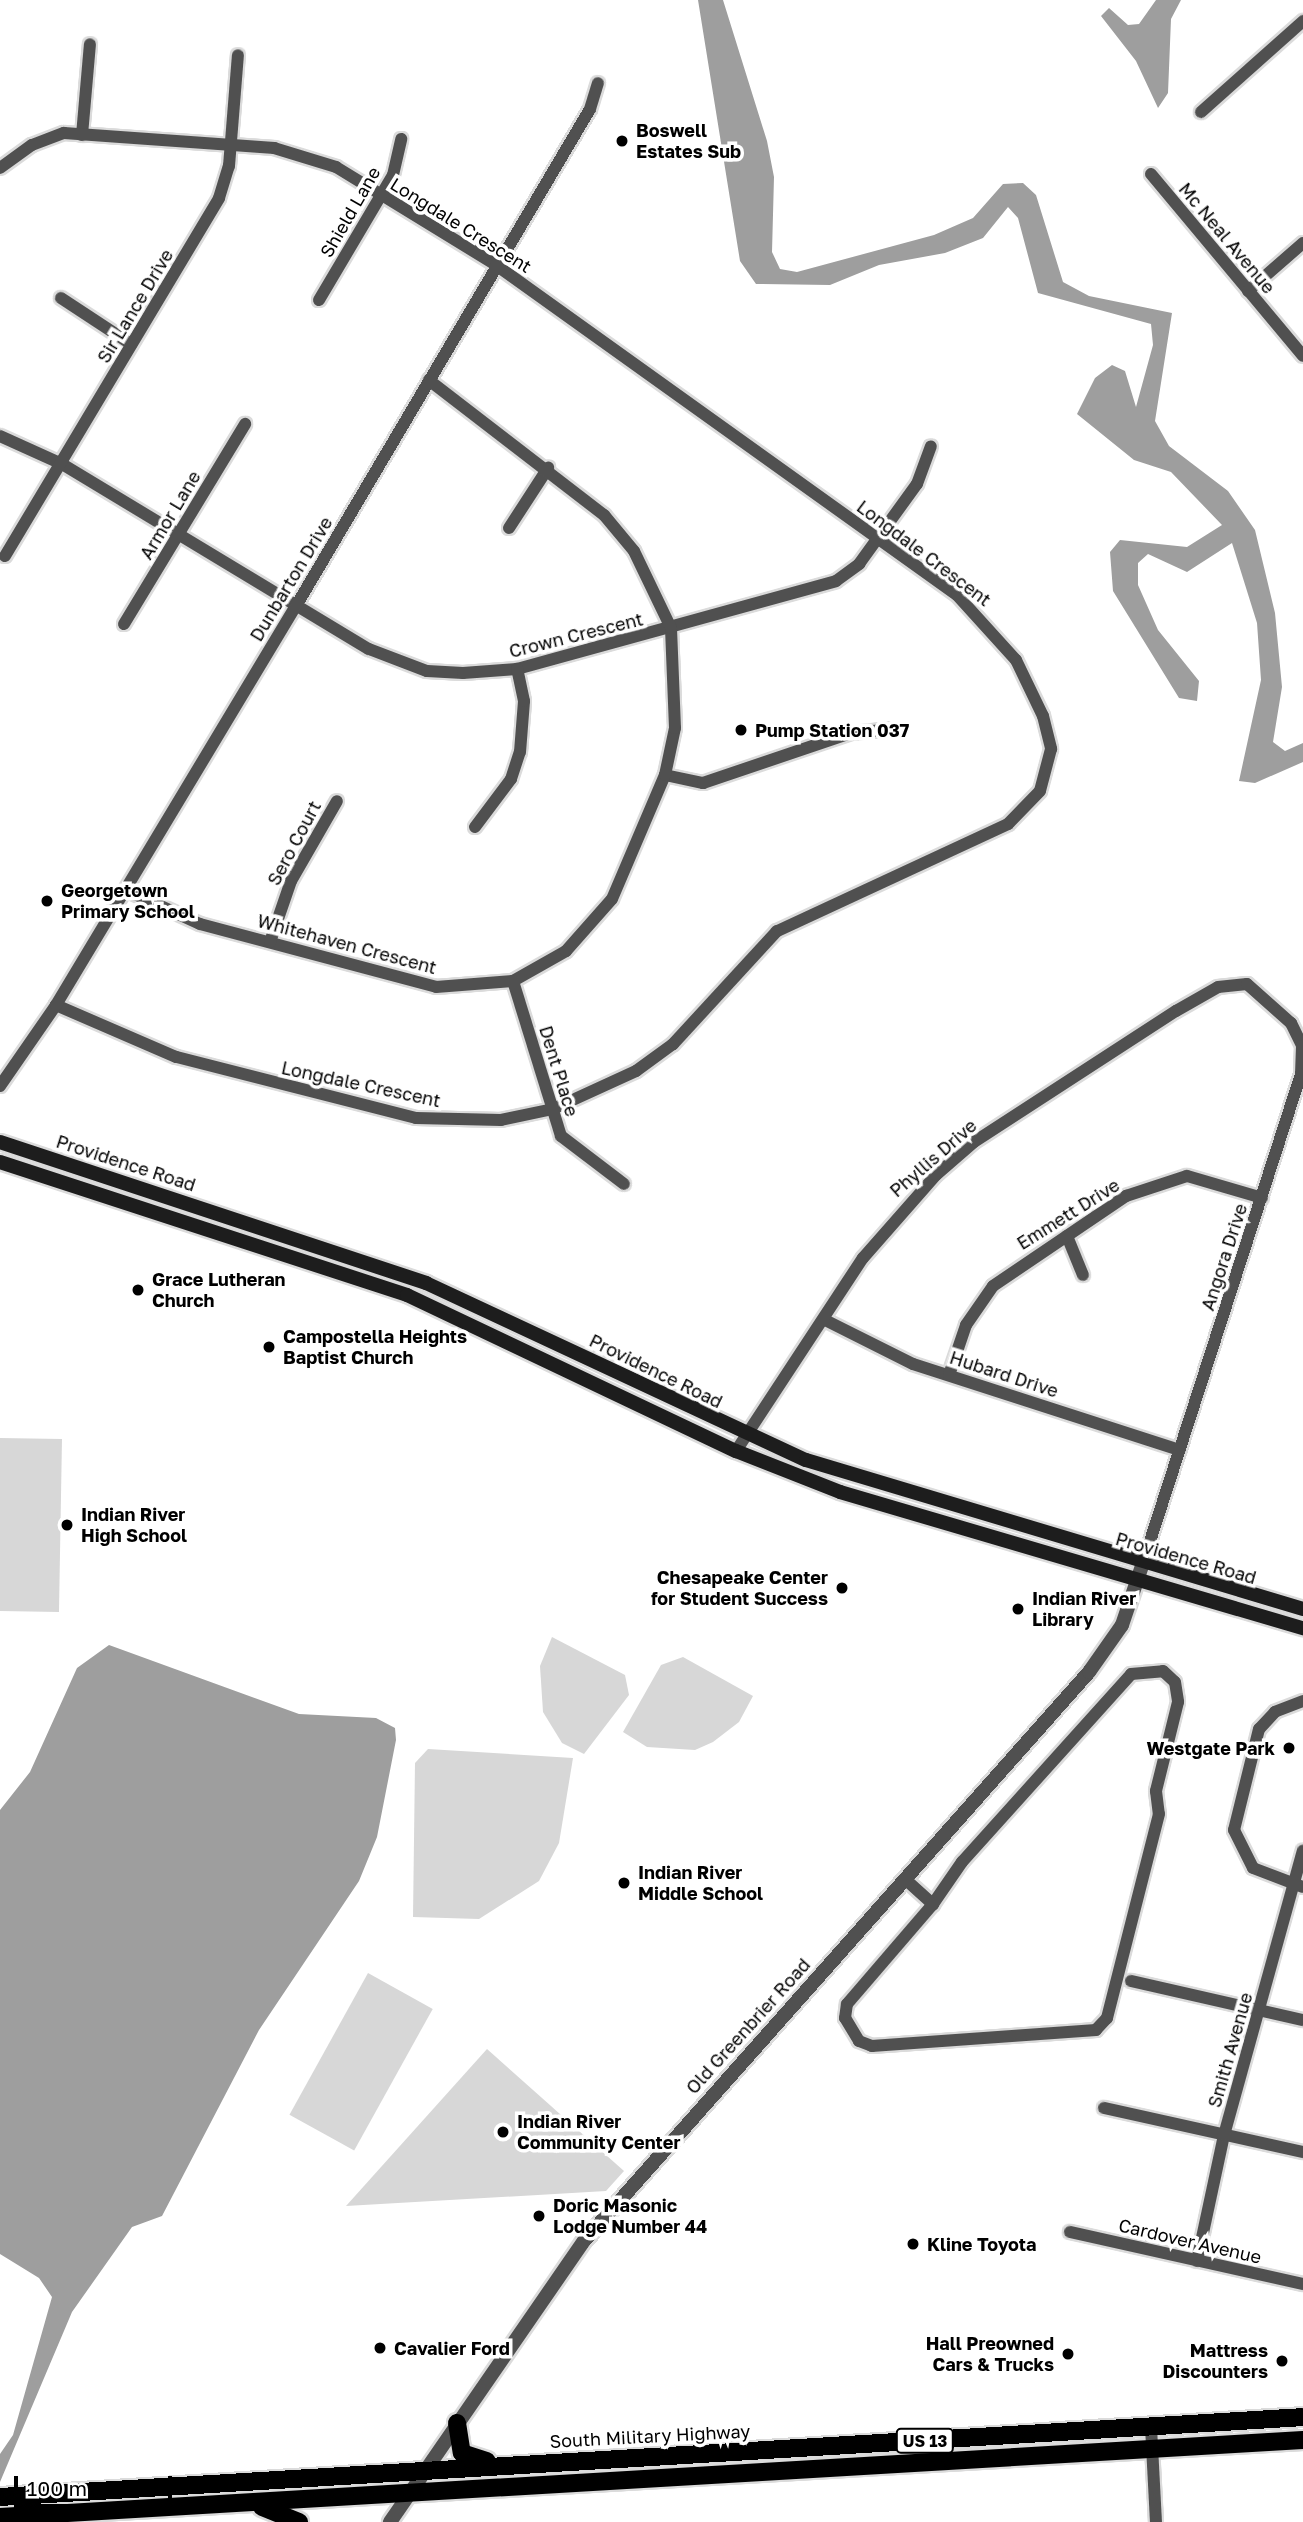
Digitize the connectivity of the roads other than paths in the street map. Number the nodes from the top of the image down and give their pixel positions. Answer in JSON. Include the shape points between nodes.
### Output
{"nodes":[{"id":1,"x":1303,"y":21,"type":"edge"},
{"id":2,"x":90,"y":44,"type":"dead end"},
{"id":3,"x":238,"y":55,"type":"dead end"},
{"id":4,"x":598,"y":83,"type":"dead end"},
{"id":5,"x":1201,"y":112,"type":"dead end"},
{"id":6,"x":82,"y":135,"type":"junction"},
{"id":7,"x":401,"y":139,"type":"dead end"},
{"id":8,"x":230,"y":145,"type":"junction"},
{"id":9,"x":0,"y":168,"type":"edge"},
{"id":10,"x":1151,"y":174,"type":"dead end"},
{"id":11,"x":381,"y":195,"type":"junction"},
{"id":12,"x":1303,"y":243,"type":"edge"},
{"id":13,"x":496,"y":265,"type":"junction"},
{"id":14,"x":1248,"y":291,"type":"junction"},
{"id":15,"x":61,"y":298,"type":"dead end"},
{"id":16,"x":319,"y":300,"type":"dead end"},
{"id":17,"x":131,"y":344,"type":"junction"},
{"id":18,"x":1303,"y":356,"type":"edge"},
{"id":19,"x":429,"y":380,"type":"junction"},
{"id":20,"x":245,"y":424,"type":"dead end"},
{"id":21,"x":0,"y":436,"type":"edge"},
{"id":22,"x":931,"y":446,"type":"dead end"},
{"id":23,"x":62,"y":464,"type":"junction"},
{"id":24,"x":548,"y":468,"type":"junction"},
{"id":25,"x":509,"y":528,"type":"dead end"},
{"id":26,"x":178,"y":536,"type":"junction"},
{"id":27,"x":877,"y":538,"type":"junction"},
{"id":28,"x":5,"y":556,"type":"dead end"},
{"id":29,"x":296,"y":606,"type":"junction"},
{"id":30,"x":124,"y":624,"type":"dead end"},
{"id":31,"x":671,"y":628,"type":"junction"},
{"id":32,"x":517,"y":669,"type":"junction"},
{"id":33,"x":894,"y":729,"type":"dead end"},
{"id":34,"x":665,"y":775,"type":"junction"},
{"id":35,"x":337,"y":801,"type":"dead end"},
{"id":36,"x":475,"y":827,"type":"dead end"},
{"id":37,"x":126,"y":890,"type":"junction"},
{"id":38,"x":270,"y":942,"type":"junction"},
{"id":39,"x":513,"y":981,"type":"junction"},
{"id":40,"x":1239,"y":983,"type":"joint"},
{"id":41,"x":55,"y":1005,"type":"junction"},
{"id":42,"x":1303,"y":1046,"type":"edge"},
{"id":43,"x":0,"y":1086,"type":"edge"},
{"id":44,"x":553,"y":1109,"type":"junction"},
{"id":45,"x":0,"y":1142,"type":"edge"},
{"id":46,"x":0,"y":1162,"type":"edge"},
{"id":47,"x":624,"y":1184,"type":"dead end"},
{"id":48,"x":1262,"y":1198,"type":"junction"},
{"id":49,"x":1067,"y":1236,"type":"junction"},
{"id":50,"x":1083,"y":1275,"type":"dead end"},
{"id":51,"x":825,"y":1320,"type":"junction"},
{"id":52,"x":949,"y":1375,"type":"junction"},
{"id":53,"x":750,"y":1437,"type":"junction"},
{"id":54,"x":1179,"y":1450,"type":"junction"},
{"id":55,"x":736,"y":1451,"type":"junction"},
{"id":56,"x":1142,"y":1566,"type":"junction"},
{"id":57,"x":1137,"y":1584,"type":"junction"},
{"id":58,"x":1303,"y":1609,"type":"edge"},
{"id":59,"x":1303,"y":1628,"type":"edge"},
{"id":60,"x":1303,"y":1701,"type":"edge"},
{"id":61,"x":1303,"y":1851,"type":"edge"},
{"id":62,"x":905,"y":1879,"type":"junction"},
{"id":63,"x":1299,"y":1886,"type":"edge"},
{"id":64,"x":933,"y":1904,"type":"junction"},
{"id":65,"x":1131,"y":1981,"type":"dead end"},
{"id":66,"x":1260,"y":2011,"type":"junction"},
{"id":67,"x":1303,"y":2020,"type":"edge"},
{"id":68,"x":1104,"y":2108,"type":"dead end"},
{"id":69,"x":1224,"y":2135,"type":"junction"},
{"id":70,"x":1303,"y":2152,"type":"edge"},
{"id":71,"x":1070,"y":2232,"type":"dead end"},
{"id":72,"x":1197,"y":2261,"type":"junction"},
{"id":73,"x":1303,"y":2284,"type":"edge"},
{"id":74,"x":1303,"y":2417,"type":"edge"},
{"id":75,"x":457,"y":2423,"type":"junction"},
{"id":76,"x":1151,"y":2427,"type":"junction"},
{"id":77,"x":1303,"y":2440,"type":"edge"},
{"id":78,"x":917,"y":2442,"type":"junction"},
{"id":79,"x":1152,"y":2449,"type":"junction"},
{"id":80,"x":918,"y":2462,"type":"junction"},
{"id":81,"x":500,"y":2466,"type":"junction"},
{"id":82,"x":425,"y":2471,"type":"junction"},
{"id":83,"x":410,"y":2493,"type":"junction"},
{"id":84,"x":0,"y":2497,"type":"edge"},
{"id":85,"x":245,"y":2503,"type":"junction"},
{"id":86,"x":0,"y":2517,"type":"edge"},
{"id":87,"x":299,"y":2522,"type":"edge"},
{"id":88,"x":390,"y":2522,"type":"edge"},
{"id":89,"x":1156,"y":2522,"type":"edge"}],
"edges":[{"from":1,"to":5,"type":"street"},
{"from":2,"to":6,"type":"street"},
{"from":3,"to":8,"type":"street","name":"Sir Lance Drive"},
{"from":4,"to":13,"type":"street","name":"Dunbarton Drive","via":[[590,109]]},
{"from":6,"to":8,"type":"street","name":"Longdale Crescent"},
{"from":6,"to":9,"type":"street","name":"Longdale Crescent","via":[[51,135]]},
{"from":7,"to":11,"type":"street","name":"Shield Lane","via":[[398,161]]},
{"from":8,"to":11,"type":"street","name":"Longdale Crescent","via":[[306,154]]},
{"from":8,"to":17,"type":"street","name":"Sir Lance Drive","via":[[213,212]]},
{"from":10,"to":14,"type":"street","name":"Mc Neal Avenue"},
{"from":11,"to":13,"type":"street","name":"Longdale Crescent"},
{"from":11,"to":16,"type":"street","name":"Shield Lane"},
{"from":12,"to":14,"type":"street"},
{"from":13,"to":19,"type":"street","name":"Dunbarton Drive"},
{"from":13,"to":27,"type":"street","name":"Longdale Crescent"},
{"from":14,"to":18,"type":"street","name":"Mc Neal Avenue"},
{"from":15,"to":17,"type":"street"},
{"from":17,"to":23,"type":"street","name":"Sir Lance Drive"},
{"from":19,"to":24,"type":"street","name":"Whitehaven Crescent"},
{"from":19,"to":29,"type":"street","name":"Dunbarton Drive"},
{"from":20,"to":26,"type":"street","name":"Armor Lane"},
{"from":21,"to":23,"type":"street","name":"Crown Crescent"},
{"from":22,"to":27,"type":"street","name":"Crown Crescent","via":[[917,484]]},
{"from":23,"to":26,"type":"street","name":"Crown Crescent"},
{"from":23,"to":28,"type":"street","name":"Sir Lance Drive"},
{"from":24,"to":25,"type":"street"},
{"from":24,"to":31,"type":"street","name":"Whitehaven Crescent","via":[[620,532]]},
{"from":26,"to":29,"type":"street","name":"Crown Crescent"},
{"from":26,"to":30,"type":"street","name":"Armor Lane"},
{"from":27,"to":31,"type":"street","name":"Crown Crescent","via":[[849,574],[820,589]]},
{"from":27,"to":44,"type":"street","name":"Longdale Crescent","via":[[979,614],[1016,660],[1049,734],[1050,762],[1040,791],[1008,824],[776,931],[673,1044],[625,1077]]},
{"from":29,"to":32,"type":"street","name":"Crown Crescent","via":[[407,665],[463,673]]},
{"from":29,"to":37,"type":"street","name":"Dunbarton Drive"},
{"from":31,"to":32,"type":"street","name":"Crown Crescent"},
{"from":31,"to":34,"type":"street","name":"Whitehaven Crescent","via":[[675,728]]},
{"from":32,"to":36,"type":"street","via":[[524,701],[520,752],[511,779]]},
{"from":33,"to":34,"type":"street","via":[[851,733],[703,783]]},
{"from":34,"to":39,"type":"street","name":"Whitehaven Crescent","via":[[626,871],[592,928]]},
{"from":35,"to":38,"type":"street","name":"Sero Court","via":[[291,881]]},
{"from":37,"to":38,"type":"street","name":"Whitehaven Crescent","via":[[181,917]]},
{"from":37,"to":41,"type":"street","name":"Dunbarton Drive"},
{"from":38,"to":39,"type":"street","name":"Whitehaven Crescent","via":[[436,987]]},
{"from":39,"to":44,"type":"street","name":"Dent Place"},
{"from":40,"to":42,"type":"street","name":"Angora Drive","via":[[1279,1009]]},
{"from":40,"to":51,"type":"street","name":"Phyllis Drive","via":[[1186,1005],[974,1142],[899,1210]]},
{"from":41,"to":43,"type":"street","name":"Dunbarton Drive"},
{"from":41,"to":44,"type":"street","name":"Longdale Crescent","via":[[176,1057],[416,1118],[501,1120]]},
{"from":42,"to":48,"type":"street","name":"Angora Drive","via":[[1298,1089]]},
{"from":44,"to":47,"type":"street","name":"Dent Place","via":[[561,1136]]},
{"from":45,"to":53,"type":"main road","name":"Providence Road","via":[[426,1283]]},
{"from":46,"to":55,"type":"main road","name":"Providence Road","via":[[425,1302]]},
{"from":48,"to":49,"type":"street","name":"Emmett Drive","via":[[1205,1177],[1173,1178],[1126,1196]]},
{"from":48,"to":54,"type":"street","name":"Angora Drive"},
{"from":49,"to":50,"type":"street"},
{"from":49,"to":52,"type":"street","name":"Emmett Drive","via":[[1013,1269],[985,1296]]},
{"from":51,"to":52,"type":"street","name":"Hubard Drive","via":[[887,1354]]},
{"from":51,"to":53,"type":"street","name":"Phyllis Drive"},
{"from":52,"to":54,"type":"street","name":"Hubard Drive"},
{"from":53,"to":55,"type":"street","name":"Phyllis Drive"},
{"from":53,"to":56,"type":"main road","name":"Providence Road"},
{"from":54,"to":56,"type":"street","name":"Angora Drive"},
{"from":55,"to":57,"type":"main road","name":"Providence Road","via":[[840,1492]]},
{"from":56,"to":57,"type":"street","name":"Old Greenbrier Road"},
{"from":56,"to":58,"type":"main road","name":"Providence Road"},
{"from":57,"to":59,"type":"main road","name":"Providence Road"},
{"from":57,"to":62,"type":"street","name":"Old Greenbrier Road","via":[[1112,1644]]},
{"from":60,"to":63,"type":"street","via":[[1275,1712],[1259,1729],[1234,1830],[1253,1868]]},
{"from":61,"to":63,"type":"street","name":"Smith Avenue"},
{"from":62,"to":64,"type":"street"},
{"from":62,"to":75,"type":"street","name":"Old Greenbrier Road","via":[[584,2241]]},
{"from":63,"to":66,"type":"street","name":"Smith Avenue"},
{"from":64,"to":64,"type":"street","via":[[962,1862],[1131,1674],[1163,1671],[1175,1682],[1178,1702],[1156,1791],[1159,1814],[1102,2024],[1089,2033],[872,2046],[859,2041],[845,2018],[847,2004]]},
{"from":65,"to":66,"type":"street"},
{"from":66,"to":67,"type":"street"},
{"from":66,"to":69,"type":"street","name":"Smith Avenue"},
{"from":68,"to":69,"type":"street"},
{"from":69,"to":70,"type":"street"},
{"from":69,"to":72,"type":"street","name":"Smith Avenue"},
{"from":71,"to":72,"type":"street","name":"Cardover Avenue"},
{"from":72,"to":73,"type":"street","name":"Cardover Avenue"},
{"from":74,"to":76,"type":"main road","name":"South Military Highway","number":"US 13"},
{"from":75,"to":81,"type":"main road","via":[[462,2453]]},
{"from":75,"to":82,"type":"street","name":"Old Greenbrier Road"},
{"from":76,"to":78,"type":"main road","name":"South Military Highway","number":"US 13"},
{"from":76,"to":79,"type":"street"},
{"from":77,"to":79,"type":"main road","number":"US 13"},
{"from":78,"to":80,"type":"street"},
{"from":78,"to":81,"type":"main road","name":"South Military Highway","number":"US 13"},
{"from":79,"to":80,"type":"main road","number":"US 13"},
{"from":79,"to":89,"type":"street"},
{"from":80,"to":83,"type":"main road","number":"US 13"},
{"from":81,"to":82,"type":"main road","name":"South Military Highway","number":"US 13"},
{"from":82,"to":83,"type":"street","name":"Old Greenbrier Road"},
{"from":82,"to":84,"type":"main road","name":"South Military Highway","number":"US 13"},
{"from":83,"to":85,"type":"main road","number":"US 13"},
{"from":83,"to":88,"type":"street","name":"Old Greenbrier Road"},
{"from":85,"to":86,"type":"main road","number":"US 13"},
{"from":85,"to":87,"type":"main road"}]}
